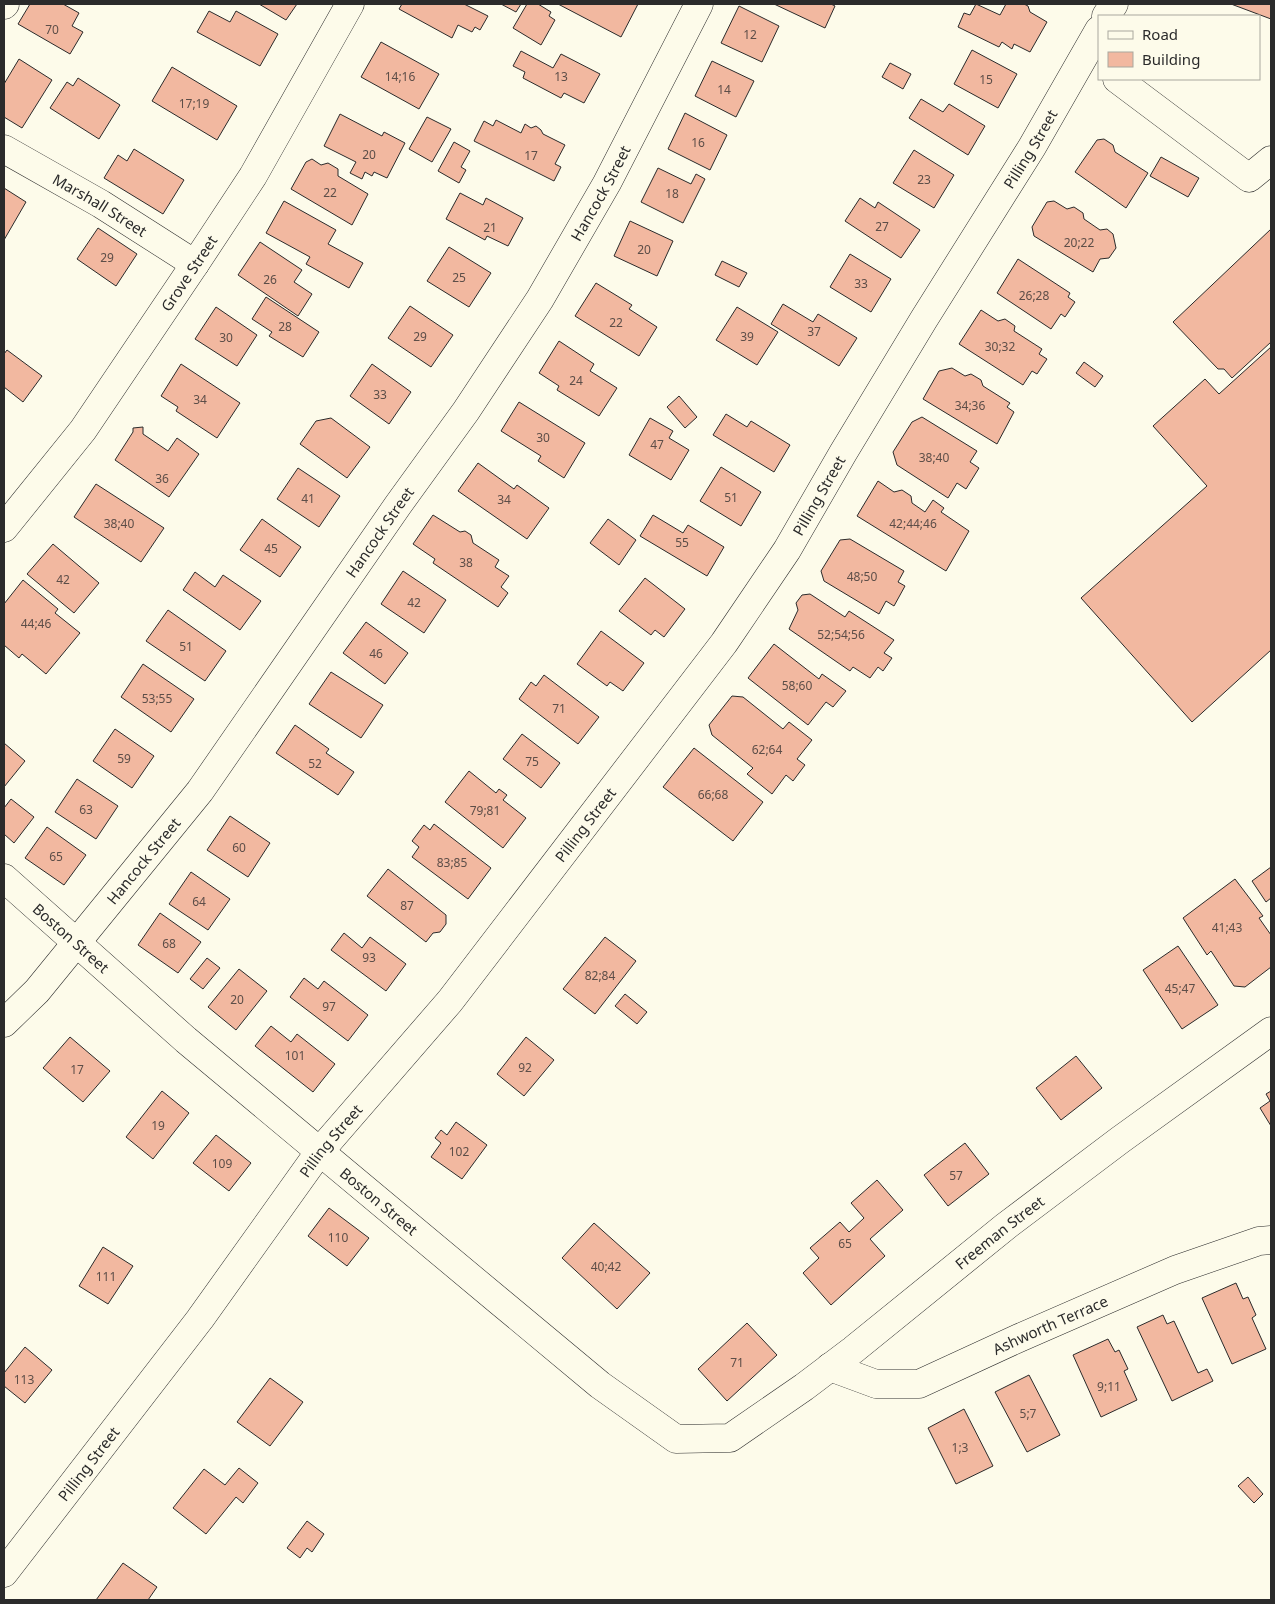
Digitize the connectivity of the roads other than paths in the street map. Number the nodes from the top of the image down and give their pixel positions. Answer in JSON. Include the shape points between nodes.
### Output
{"nodes":[{"id":1,"x":350,"y":4,"type":"edge"},
{"id":2,"x":699,"y":4,"type":"edge"},
{"id":3,"x":1114,"y":4,"type":"edge"},
{"id":4,"x":1107,"y":15,"type":"edge"},
{"id":5,"x":1098,"y":34,"type":"edge"},
{"id":6,"x":1092,"y":60,"type":"edge"},
{"id":7,"x":1118,"y":80,"type":"edge"},
{"id":8,"x":4,"y":148,"type":"edge"},
{"id":9,"x":1271,"y":160,"type":"edge"},
{"id":10,"x":195,"y":264,"type":"junction"},
{"id":11,"x":4,"y":528,"type":"edge"},
{"id":12,"x":4,"y":878,"type":"edge"},
{"id":13,"x":75,"y":943,"type":"junction"},
{"id":14,"x":4,"y":1023,"type":"edge"},
{"id":15,"x":1271,"y":1031,"type":"edge"},
{"id":16,"x":320,"y":1150,"type":"junction"},
{"id":17,"x":1271,"y":1240,"type":"edge"},
{"id":18,"x":830,"y":1367,"type":"junction"},
{"id":19,"x":730,"y":1438,"type":"joint"},
{"id":20,"x":4,"y":1573,"type":"edge"}],
"edges":[{"from":1,"to":10,"type":"street","name":"Grove Street","via":[[253,176]]},
{"from":2,"to":13,"type":"street","name":"Hancock Street","via":[[602,191],[540,299],[466,412],[398,504],[200,791]]},
{"from":3,"to":4,"type":"street"},
{"from":5,"to":6,"type":"street","name":"Pilling Street"},
{"from":6,"to":16,"type":"street","name":"Pilling Street","via":[[1032,147],[843,453],[787,550],[724,643],[450,1001]]},
{"from":7,"to":9,"type":"street","via":[[1249,178]]},
{"from":8,"to":10,"type":"street","name":"Marshall Street"},
{"from":10,"to":11,"type":"street","name":"Grove Street","via":[[83,430]]},
{"from":12,"to":13,"type":"street","name":"Boston Street"},
{"from":13,"to":14,"type":"street","name":"Hancock Street","via":[[37,991]]},
{"from":13,"to":16,"type":"street","name":"Boston Street"},
{"from":15,"to":18,"type":"street","name":"Freeman Street","via":[[1006,1226]]},
{"from":16,"to":19,"type":"street","name":"Boston Street","via":[[600,1385],[676,1439]]},
{"from":16,"to":20,"type":"street","name":"Pilling Street","via":[[200,1319]]},
{"from":17,"to":18,"type":"street","name":"Ashworth Terrace","via":[[1259,1241],[1175,1270],[919,1384],[876,1384]]},
{"from":18,"to":19,"type":"street","name":"Freeman Street"}]}
